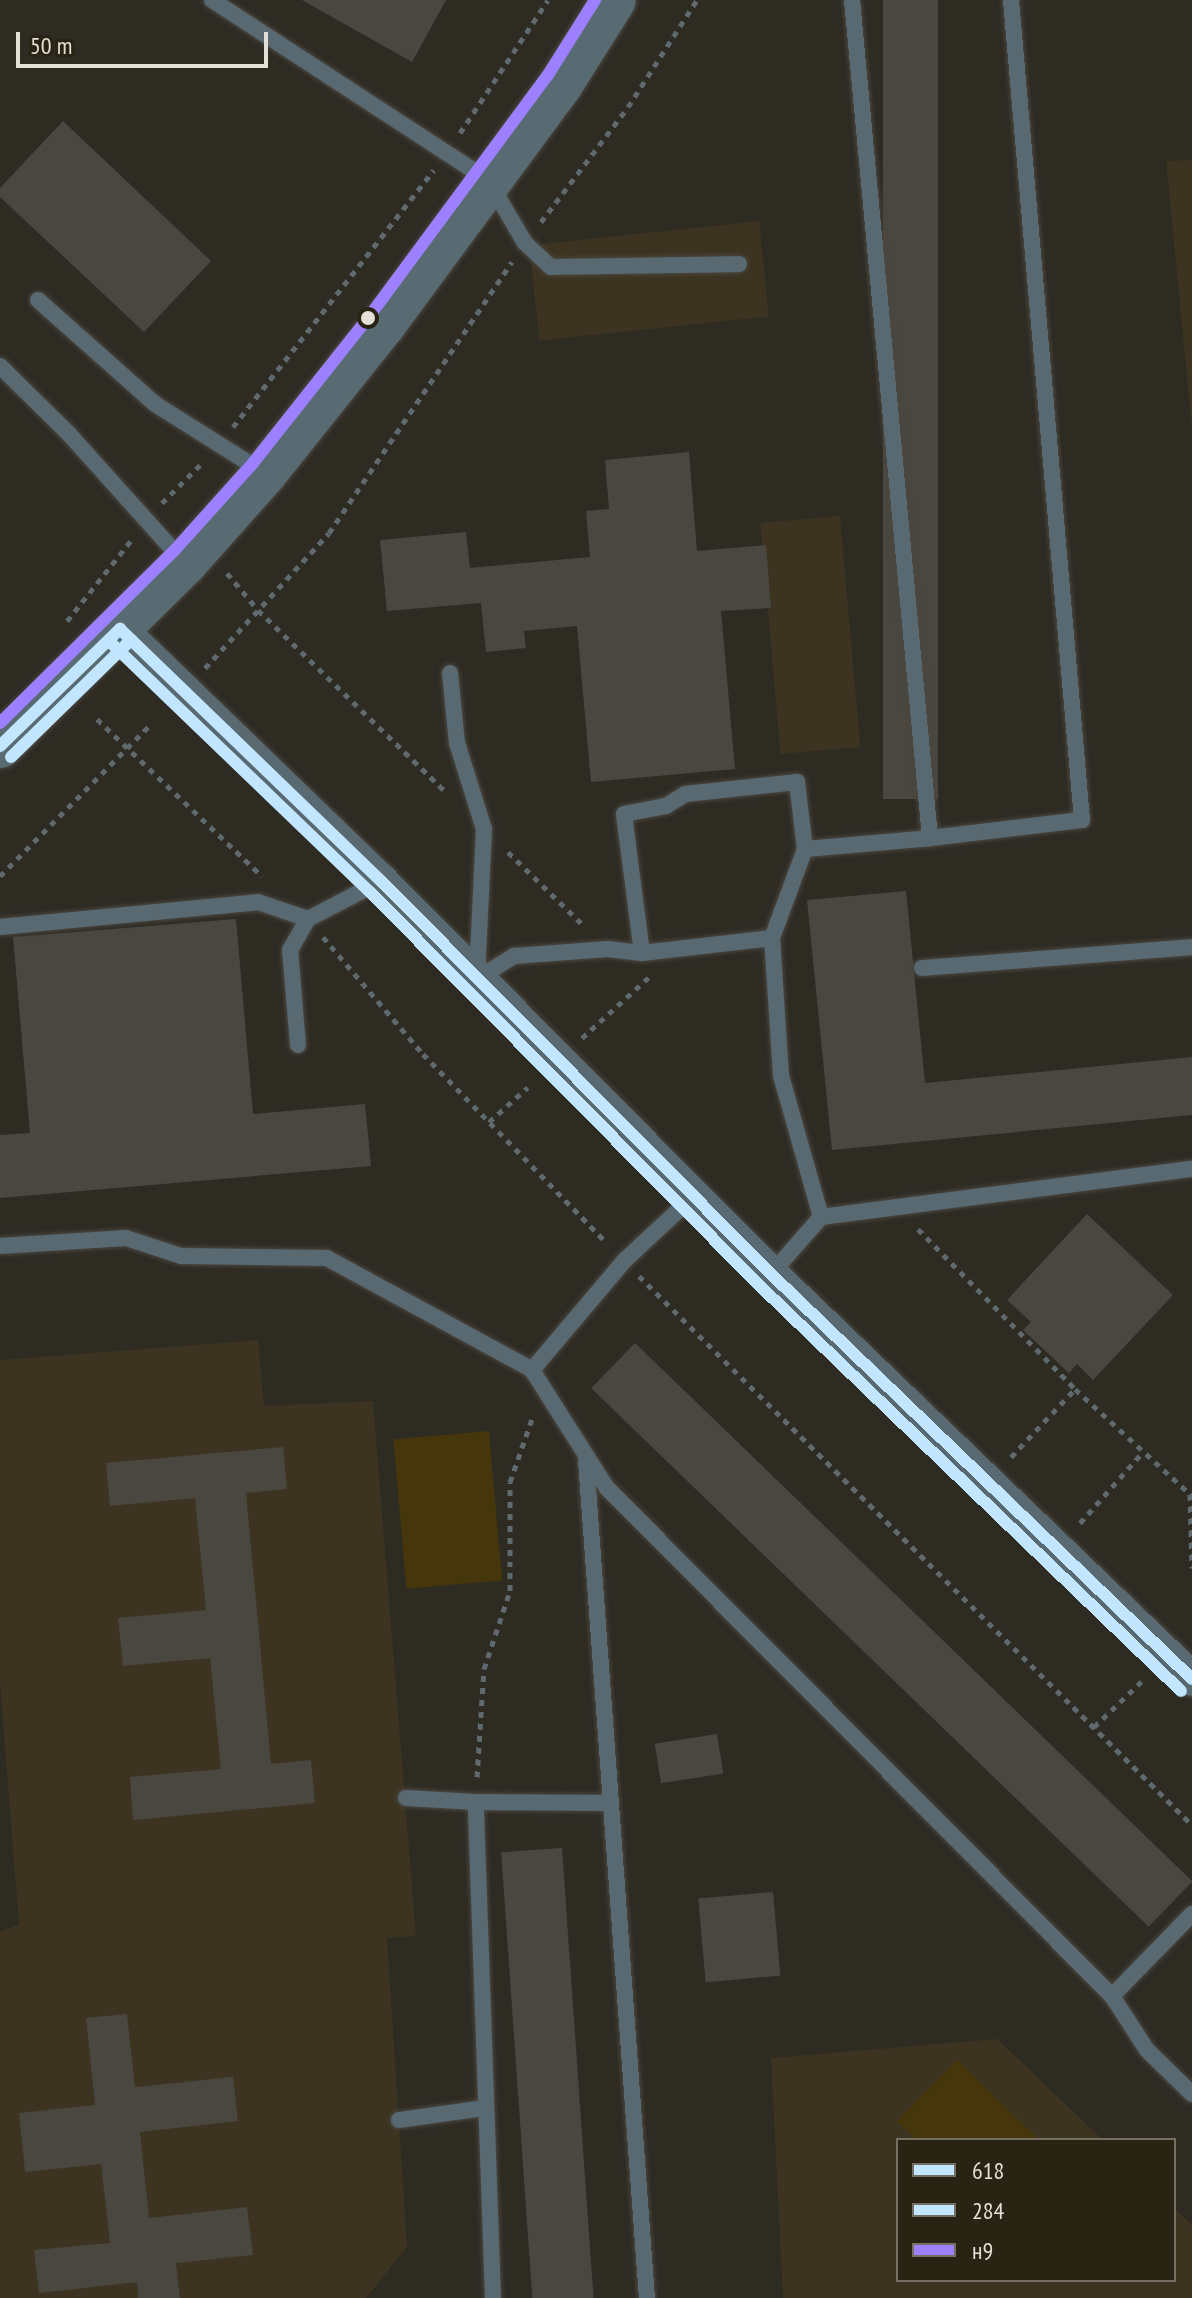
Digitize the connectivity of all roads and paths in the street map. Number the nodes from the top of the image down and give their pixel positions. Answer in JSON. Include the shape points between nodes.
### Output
{"nodes":[{"id":1,"x":212,"y":0,"type":"edge"},
{"id":2,"x":548,"y":0,"type":"edge"},
{"id":3,"x":614,"y":0,"type":"edge"},
{"id":4,"x":697,"y":0,"type":"edge"},
{"id":5,"x":852,"y":0,"type":"edge"},
{"id":6,"x":1011,"y":0,"type":"edge"},
{"id":7,"x":448,"y":151,"type":"junction"},
{"id":8,"x":488,"y":180,"type":"junction"},
{"id":9,"x":525,"y":243,"type":"junction"},
{"id":10,"x":739,"y":264,"type":"dead end"},
{"id":11,"x":38,"y":300,"type":"dead end"},
{"id":12,"x":0,"y":366,"type":"edge"},
{"id":13,"x":219,"y":446,"type":"junction"},
{"id":14,"x":265,"y":473,"type":"junction"},
{"id":15,"x":146,"y":522,"type":"junction"},
{"id":16,"x":203,"y":564,"type":"junction"},
{"id":17,"x":258,"y":610,"type":"junction"},
{"id":18,"x":64,"y":625,"type":"dead end"},
{"id":19,"x":120,"y":629,"type":"junction"},
{"id":20,"x":204,"y":670,"type":"dead end"},
{"id":21,"x":450,"y":673,"type":"dead end"},
{"id":22,"x":97,"y":719,"type":"dead end"},
{"id":23,"x":151,"y":724,"type":"dead end"},
{"id":24,"x":0,"y":746,"type":"edge"},
{"id":25,"x":127,"y":749,"type":"junction"},
{"id":26,"x":484,"y":829,"type":"junction"},
{"id":27,"x":930,"y":838,"type":"junction"},
{"id":28,"x":805,"y":849,"type":"junction"},
{"id":29,"x":0,"y":876,"type":"edge"},
{"id":30,"x":381,"y":881,"type":"junction"},
{"id":31,"x":308,"y":919,"type":"junction"},
{"id":32,"x":0,"y":927,"type":"edge"},
{"id":33,"x":772,"y":938,"type":"junction"},
{"id":34,"x":1192,"y":947,"type":"edge"},
{"id":35,"x":608,"y":949,"type":"junction"},
{"id":36,"x":642,"y":953,"type":"junction"},
{"id":37,"x":922,"y":968,"type":"dead end"},
{"id":38,"x":649,"y":976,"type":"dead end"},
{"id":39,"x":477,"y":979,"type":"junction"},
{"id":40,"x":578,"y":1041,"type":"dead end"},
{"id":41,"x":298,"y":1045,"type":"dead end"},
{"id":42,"x":528,"y":1087,"type":"dead end"},
{"id":43,"x":489,"y":1122,"type":"junction"},
{"id":44,"x":1192,"y":1169,"type":"edge"},
{"id":45,"x":694,"y":1196,"type":"junction"},
{"id":46,"x":896,"y":1207,"type":"junction"},
{"id":47,"x":821,"y":1217,"type":"junction"},
{"id":48,"x":0,"y":1246,"type":"edge"},
{"id":49,"x":624,"y":1261,"type":"junction"},
{"id":50,"x":771,"y":1274,"type":"junction"},
{"id":51,"x":532,"y":1370,"type":"junction"},
{"id":52,"x":1075,"y":1389,"type":"junction"},
{"id":53,"x":535,"y":1411,"type":"dead end"},
{"id":54,"x":1143,"y":1452,"type":"junction"},
{"id":55,"x":1011,"y":1457,"type":"dead end"},
{"id":56,"x":586,"y":1458,"type":"junction"},
{"id":57,"x":1191,"y":1495,"type":"edge"},
{"id":58,"x":1080,"y":1523,"type":"dead end"},
{"id":59,"x":1192,"y":1568,"type":"edge"},
{"id":60,"x":1144,"y":1679,"type":"dead end"},
{"id":61,"x":1192,"y":1679,"type":"edge"},
{"id":62,"x":1094,"y":1727,"type":"junction"},
{"id":63,"x":406,"y":1798,"type":"dead end"},
{"id":64,"x":476,"y":1802,"type":"junction"},
{"id":65,"x":609,"y":1803,"type":"junction"},
{"id":66,"x":1192,"y":1825,"type":"edge"},
{"id":67,"x":1192,"y":1914,"type":"edge"},
{"id":68,"x":1112,"y":1996,"type":"junction"},
{"id":69,"x":1192,"y":2094,"type":"edge"},
{"id":70,"x":484,"y":2108,"type":"junction"},
{"id":71,"x":399,"y":2120,"type":"dead end"},
{"id":72,"x":493,"y":2298,"type":"edge"},
{"id":73,"x":647,"y":2298,"type":"edge"}],
"edges":[{"from":1,"to":7,"type":"lane"},
{"from":2,"to":7,"type":"path"},
{"from":3,"to":8,"type":"street","via":[[561,84]]},
{"from":4,"to":9,"type":"path","via":[[628,107]]},
{"from":5,"to":27,"type":"lane"},
{"from":6,"to":27,"type":"lane","via":[[1082,820]]},
{"from":7,"to":8,"type":"lane"},
{"from":7,"to":13,"type":"path"},
{"from":8,"to":9,"type":"lane"},
{"from":8,"to":14,"type":"street","via":[[384,324]]},
{"from":9,"to":10,"type":"lane","via":[[551,267]]},
{"from":9,"to":17,"type":"path","via":[[329,533]]},
{"from":11,"to":13,"type":"lane","via":[[155,404]]},
{"from":12,"to":15,"type":"lane"},
{"from":13,"to":14,"type":"lane"},
{"from":13,"to":15,"type":"path"},
{"from":14,"to":16,"type":"street"},
{"from":15,"to":16,"type":"lane"},
{"from":15,"to":18,"type":"path"},
{"from":16,"to":17,"type":"path"},
{"from":16,"to":19,"type":"street"},
{"from":17,"to":20,"type":"path"},
{"from":17,"to":26,"type":"path"},
{"from":19,"to":24,"type":"street"},
{"from":19,"to":30,"type":"street"},
{"from":21,"to":26,"type":"lane","via":[[457,743]]},
{"from":22,"to":25,"type":"path"},
{"from":23,"to":25,"type":"path"},
{"from":25,"to":29,"type":"path"},
{"from":25,"to":31,"type":"path"},
{"from":26,"to":35,"type":"path"},
{"from":26,"to":39,"type":"lane"},
{"from":27,"to":28,"type":"lane"},
{"from":28,"to":33,"type":"lane"},
{"from":28,"to":36,"type":"lane","via":[[797,782],[685,794],[666,806],[624,814]]},
{"from":30,"to":31,"type":"lane"},
{"from":30,"to":39,"type":"street"},
{"from":31,"to":32,"type":"lane","via":[[258,902]]},
{"from":31,"to":41,"type":"lane","via":[[290,950]]},
{"from":31,"to":43,"type":"path","via":[[423,1054]]},
{"from":33,"to":36,"type":"lane"},
{"from":33,"to":47,"type":"lane","via":[[781,1076]]},
{"from":34,"to":37,"type":"lane"},
{"from":35,"to":36,"type":"lane"},
{"from":35,"to":39,"type":"lane","via":[[514,956]]},
{"from":38,"to":40,"type":"path"},
{"from":39,"to":45,"type":"street"},
{"from":42,"to":43,"type":"path"},
{"from":43,"to":49,"type":"path"},
{"from":44,"to":46,"type":"lane"},
{"from":45,"to":49,"type":"lane"},
{"from":45,"to":50,"type":"street"},
{"from":46,"to":47,"type":"lane"},
{"from":46,"to":52,"type":"path"},
{"from":47,"to":50,"type":"lane"},
{"from":48,"to":51,"type":"lane","via":[[126,1238],[181,1256],[327,1258]]},
{"from":49,"to":51,"type":"lane"},
{"from":49,"to":62,"type":"path"},
{"from":50,"to":61,"type":"street"},
{"from":51,"to":56,"type":"lane"},
{"from":52,"to":54,"type":"path"},
{"from":52,"to":55,"type":"path"},
{"from":53,"to":64,"type":"path","via":[[510,1482],[510,1591],[484,1669]]},
{"from":54,"to":57,"type":"path"},
{"from":54,"to":58,"type":"path"},
{"from":56,"to":65,"type":"lane"},
{"from":56,"to":68,"type":"lane","via":[[607,1488]]},
{"from":57,"to":59,"type":"path"},
{"from":60,"to":62,"type":"path"},
{"from":62,"to":66,"type":"path"},
{"from":63,"to":64,"type":"lane"},
{"from":64,"to":65,"type":"lane"},
{"from":64,"to":70,"type":"lane"},
{"from":65,"to":73,"type":"lane"},
{"from":67,"to":68,"type":"lane"},
{"from":68,"to":69,"type":"lane","via":[[1147,2050]]},
{"from":70,"to":71,"type":"lane"},
{"from":70,"to":72,"type":"lane"}]}
